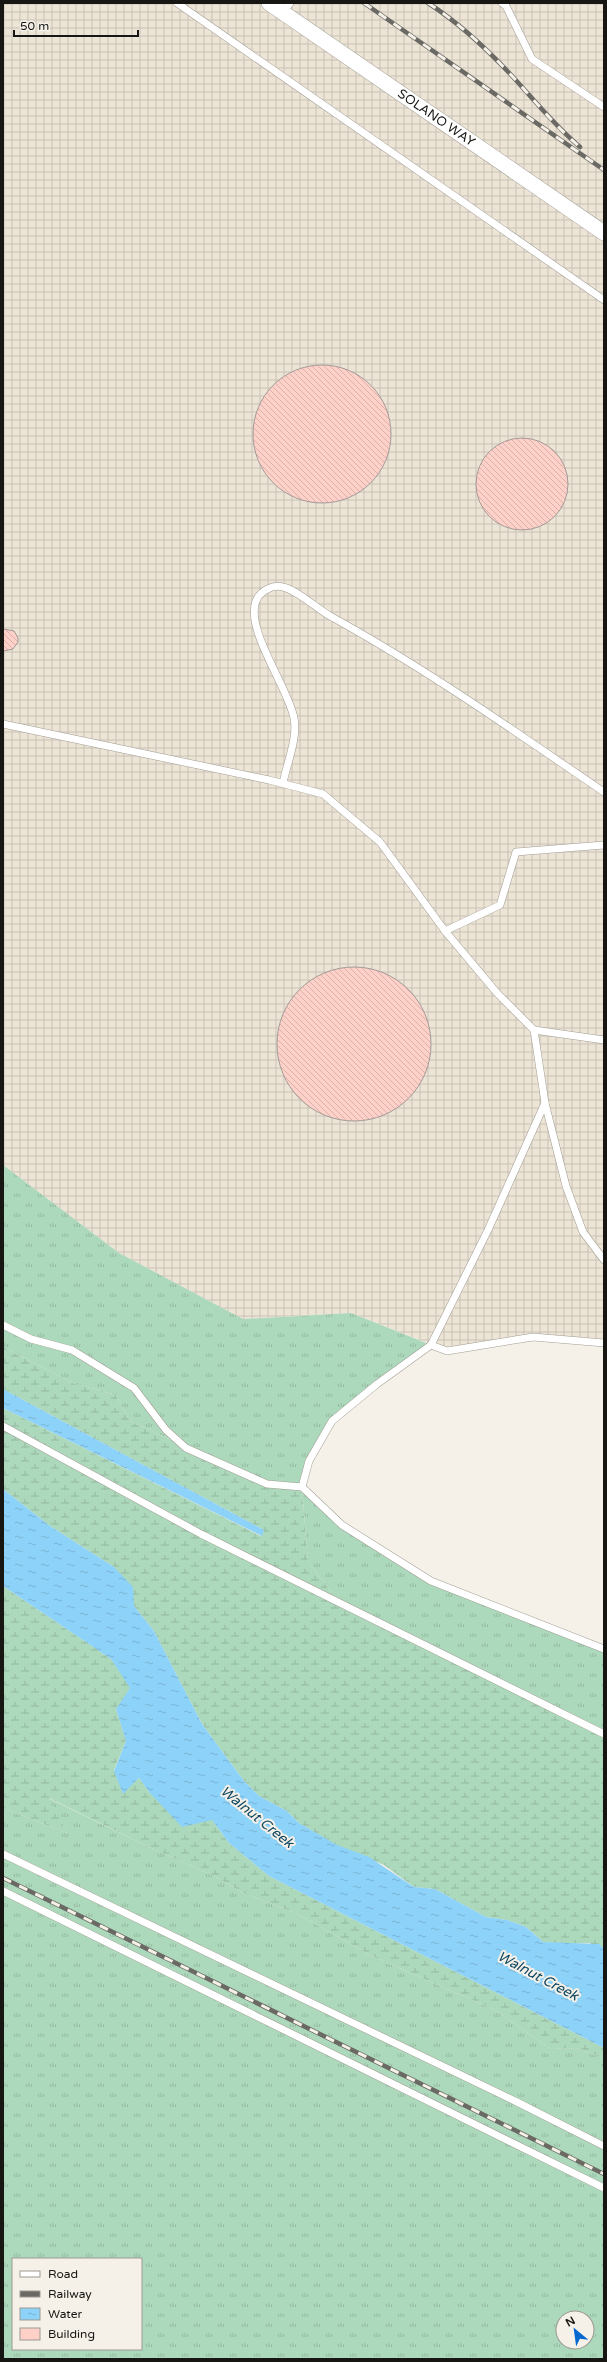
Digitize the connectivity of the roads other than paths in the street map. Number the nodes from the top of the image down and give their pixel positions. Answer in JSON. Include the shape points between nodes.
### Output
{"nodes":[{"id":1,"x":177,"y":3,"type":"edge"},
{"id":2,"x":270,"y":3,"type":"edge"},
{"id":3,"x":502,"y":3,"type":"edge"},
{"id":4,"x":287,"y":8,"type":"edge"},
{"id":5,"x":604,"y":107,"type":"edge"},
{"id":6,"x":604,"y":233,"type":"edge"},
{"id":7,"x":604,"y":300,"type":"edge"},
{"id":8,"x":3,"y":724,"type":"edge"},
{"id":9,"x":283,"y":783,"type":"junction"},
{"id":10,"x":604,"y":792,"type":"edge"},
{"id":11,"x":604,"y":845,"type":"edge"},
{"id":12,"x":445,"y":931,"type":"junction"},
{"id":13,"x":534,"y":1030,"type":"junction"},
{"id":14,"x":604,"y":1040,"type":"edge"},
{"id":15,"x":545,"y":1103,"type":"junction"},
{"id":16,"x":604,"y":1260,"type":"edge"},
{"id":17,"x":3,"y":1325,"type":"edge"},
{"id":18,"x":604,"y":1343,"type":"edge"},
{"id":19,"x":431,"y":1345,"type":"junction"},
{"id":20,"x":3,"y":1426,"type":"edge"},
{"id":21,"x":302,"y":1487,"type":"junction"},
{"id":22,"x":604,"y":1649,"type":"edge"},
{"id":23,"x":604,"y":1734,"type":"edge"},
{"id":24,"x":3,"y":1854,"type":"edge"},
{"id":25,"x":3,"y":1891,"type":"edge"},
{"id":26,"x":604,"y":2146,"type":"edge"},
{"id":27,"x":604,"y":2188,"type":"edge"}],
"edges":[{"from":1,"to":7,"type":"lane"},
{"from":2,"to":4,"type":"street","name":"SOLANO WAY"},
{"from":3,"to":5,"type":"lane","via":[[506,6],[532,60]]},
{"from":4,"to":6,"type":"street","name":"SOLANO WAY"},
{"from":8,"to":9,"type":"lane"},
{"from":9,"to":10,"type":"lane","via":[[294,736],[294,717],[258,633],[254,613],[256,600],[265,590],[275,585],[285,587],[325,613],[387,647]]},
{"from":9,"to":12,"type":"lane","via":[[324,794],[380,842]]},
{"from":11,"to":12,"type":"lane","via":[[516,852],[500,905]]},
{"from":12,"to":13,"type":"lane","via":[[497,993]]},
{"from":13,"to":14,"type":"lane"},
{"from":13,"to":15,"type":"lane"},
{"from":15,"to":16,"type":"lane","via":[[566,1186],[583,1232]]},
{"from":15,"to":19,"type":"lane","via":[[488,1230]]},
{"from":17,"to":21,"type":"lane","via":[[31,1339],[72,1350],[134,1388],[166,1430],[186,1448],[267,1484]]},
{"from":18,"to":19,"type":"lane","via":[[533,1337],[447,1351]]},
{"from":19,"to":21,"type":"lane","via":[[332,1420],[309,1461]]},
{"from":20,"to":23,"type":"lane","via":[[201,1534]]},
{"from":21,"to":22,"type":"lane","via":[[342,1525],[431,1581]]},
{"from":24,"to":26,"type":"lane"},
{"from":25,"to":27,"type":"lane"}]}
